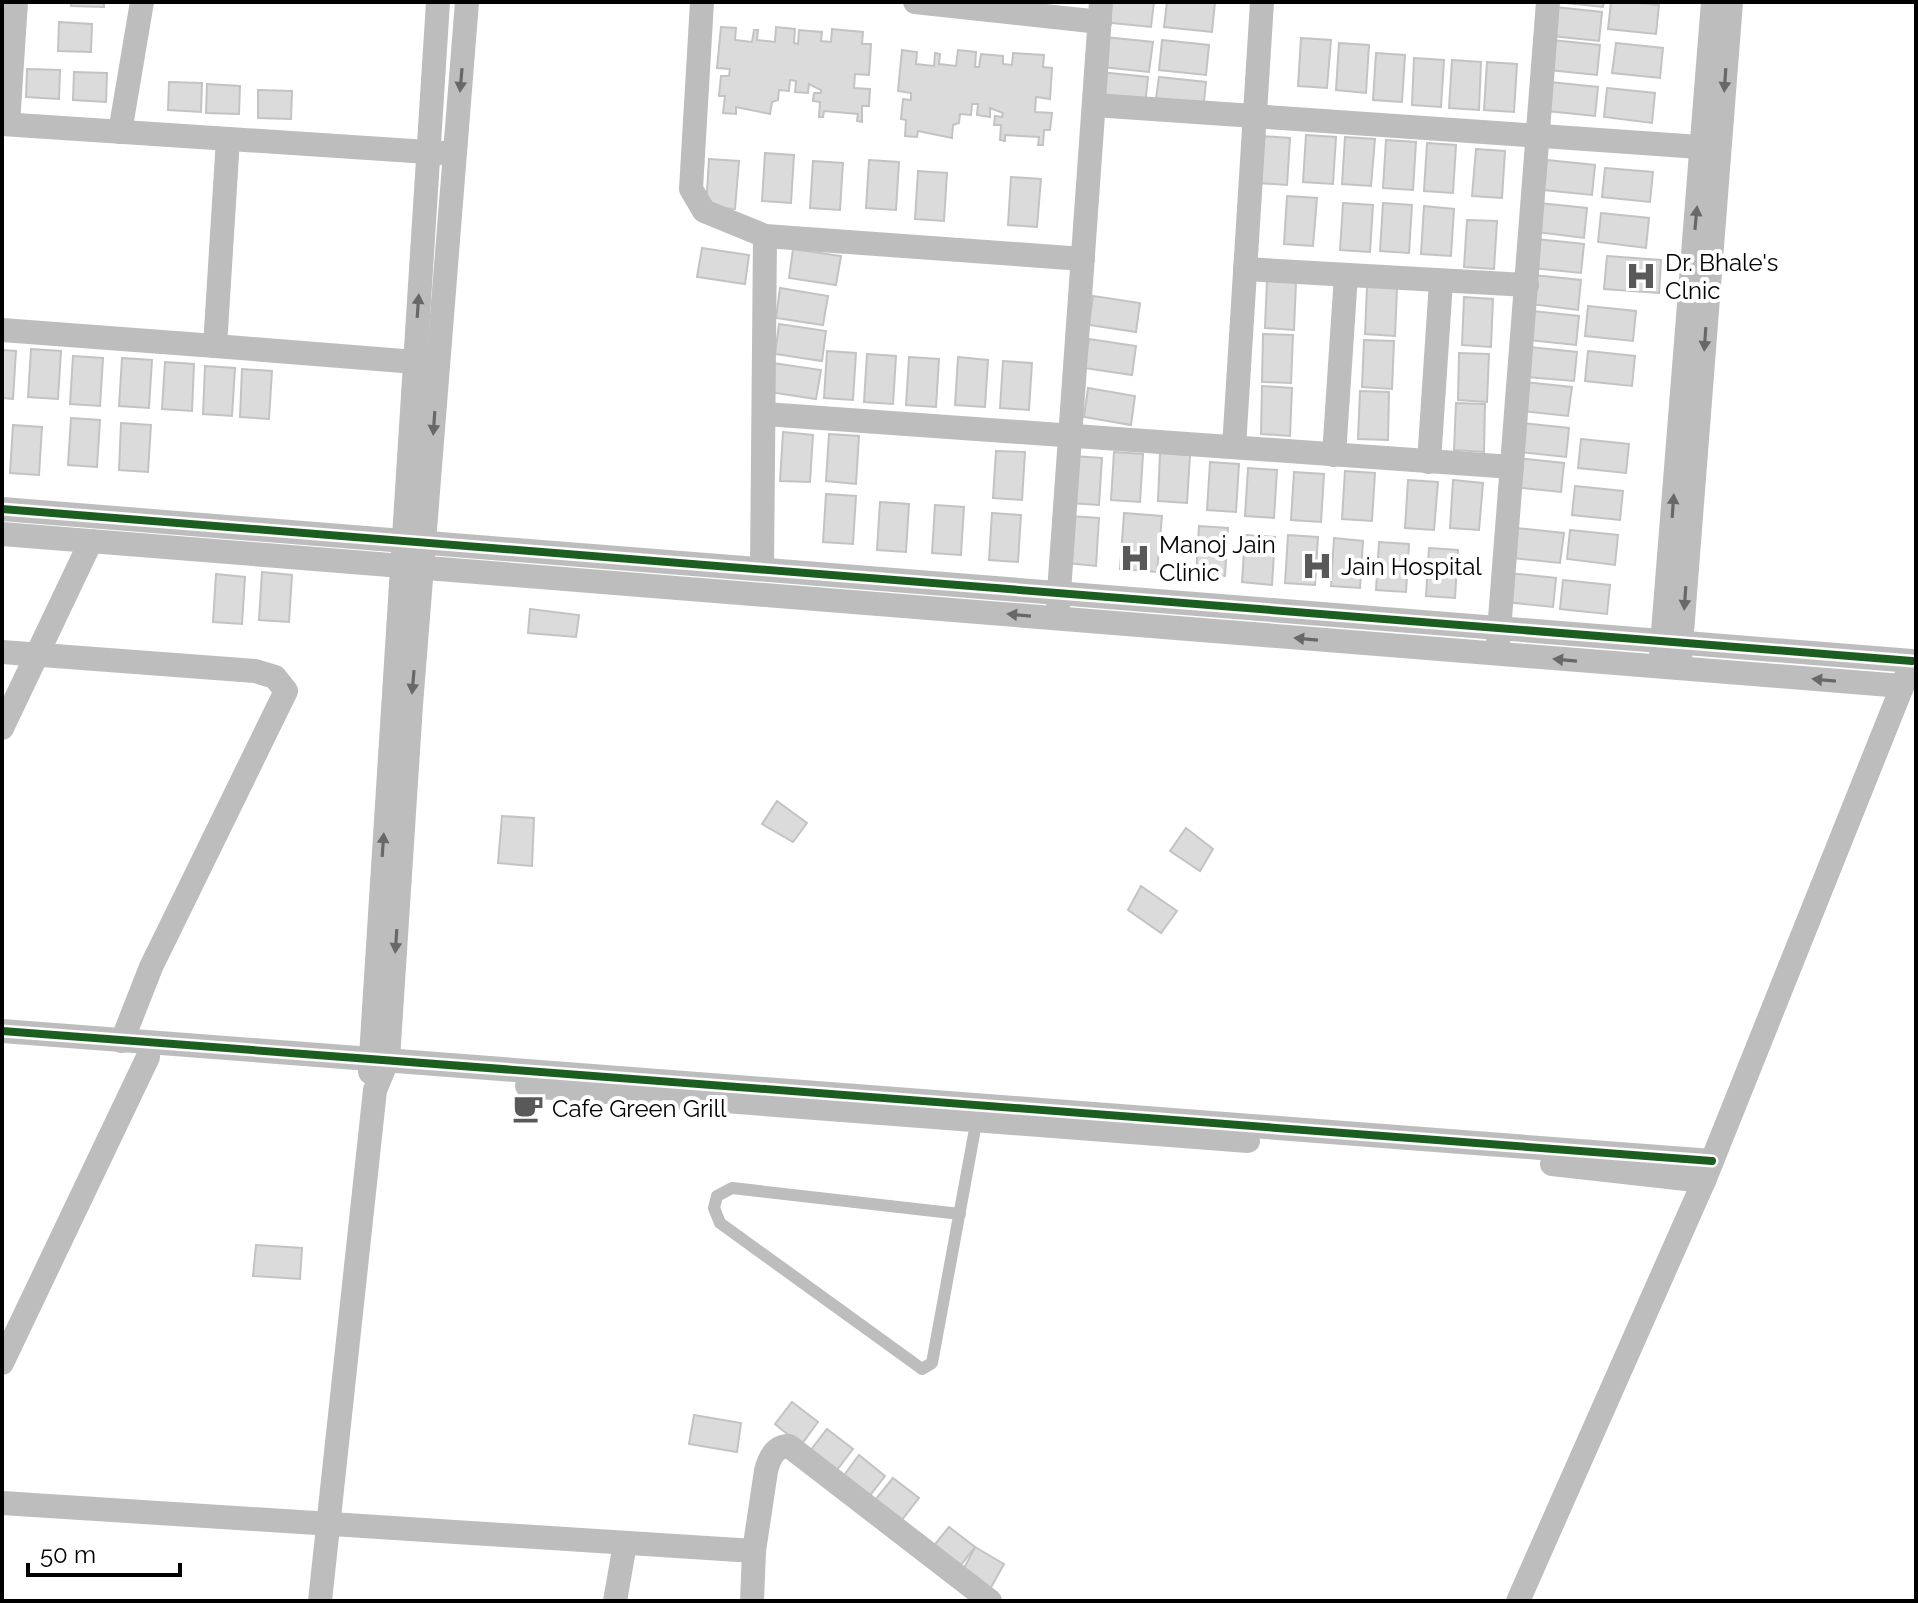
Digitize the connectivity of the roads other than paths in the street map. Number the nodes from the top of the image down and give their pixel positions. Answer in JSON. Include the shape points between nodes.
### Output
{"nodes":[{"id":1,"x":16,"y":2,"type":"edge"},
{"id":2,"x":142,"y":2,"type":"edge"},
{"id":3,"x":438,"y":2,"type":"edge"},
{"id":4,"x":467,"y":2,"type":"edge"},
{"id":5,"x":702,"y":2,"type":"edge"},
{"id":6,"x":915,"y":2,"type":"edge"},
{"id":7,"x":934,"y":2,"type":"edge"},
{"id":8,"x":1262,"y":2,"type":"edge"},
{"id":9,"x":1548,"y":2,"type":"edge"},
{"id":10,"x":1713,"y":2,"type":"edge"},
{"id":11,"x":1731,"y":2,"type":"edge"},
{"id":12,"x":1101,"y":12,"type":"edge"},
{"id":13,"x":1094,"y":105,"type":"junction"},
{"id":14,"x":1255,"y":116,"type":"junction"},
{"id":15,"x":5,"y":124,"type":"edge"},
{"id":16,"x":120,"y":132,"type":"junction"},
{"id":17,"x":1538,"y":136,"type":"junction"},
{"id":18,"x":228,"y":139,"type":"junction"},
{"id":19,"x":1710,"y":148,"type":"junction"},
{"id":20,"x":428,"y":152,"type":"junction"},
{"id":21,"x":455,"y":154,"type":"junction"},
{"id":22,"x":765,"y":236,"type":"junction"},
{"id":23,"x":1083,"y":259,"type":"junction"},
{"id":24,"x":1245,"y":269,"type":"junction"},
{"id":25,"x":1346,"y":275,"type":"junction"},
{"id":26,"x":1441,"y":282,"type":"junction"},
{"id":27,"x":1527,"y":285,"type":"junction"},
{"id":28,"x":2,"y":330,"type":"edge"},
{"id":29,"x":215,"y":346,"type":"junction"},
{"id":30,"x":426,"y":363,"type":"junction"},
{"id":31,"x":765,"y":414,"type":"junction"},
{"id":32,"x":1070,"y":435,"type":"junction"},
{"id":33,"x":1234,"y":447,"type":"junction"},
{"id":34,"x":1334,"y":455,"type":"junction"},
{"id":35,"x":1429,"y":462,"type":"junction"},
{"id":36,"x":1512,"y":467,"type":"junction"},
{"id":37,"x":2,"y":509,"type":"edge"},
{"id":38,"x":2,"y":534,"type":"edge"},
{"id":39,"x":91,"y":541,"type":"junction"},
{"id":40,"x":414,"y":542,"type":"junction"},
{"id":41,"x":659,"y":561,"type":"junction"},
{"id":42,"x":412,"y":567,"type":"junction"},
{"id":43,"x":762,"y":569,"type":"junction"},
{"id":44,"x":656,"y":587,"type":"junction"},
{"id":45,"x":1059,"y":593,"type":"junction"},
{"id":46,"x":1057,"y":618,"type":"junction"},
{"id":47,"x":1500,"y":628,"type":"junction"},
{"id":48,"x":1672,"y":641,"type":"junction"},
{"id":49,"x":2,"y":652,"type":"edge"},
{"id":50,"x":1498,"y":654,"type":"junction"},
{"id":51,"x":37,"y":655,"type":"junction"},
{"id":52,"x":1914,"y":656,"type":"edge"},
{"id":53,"x":1670,"y":667,"type":"junction"},
{"id":54,"x":1902,"y":686,"type":"junction"},
{"id":55,"x":2,"y":728,"type":"edge"},
{"id":56,"x":2,"y":1031,"type":"edge"},
{"id":57,"x":122,"y":1041,"type":"junction"},
{"id":58,"x":2,"y":1046,"type":"edge"},
{"id":59,"x":148,"y":1057,"type":"junction"},
{"id":60,"x":377,"y":1071,"type":"junction"},
{"id":61,"x":978,"y":1111,"type":"junction"},
{"id":62,"x":1708,"y":1171,"type":"junction"},
{"id":63,"x":960,"y":1214,"type":"junction"},
{"id":64,"x":2,"y":1363,"type":"edge"},
{"id":65,"x":2,"y":1503,"type":"edge"},
{"id":66,"x":327,"y":1523,"type":"junction"},
{"id":67,"x":625,"y":1544,"type":"junction"},
{"id":68,"x":754,"y":1551,"type":"junction"},
{"id":69,"x":320,"y":1601,"type":"edge"},
{"id":70,"x":615,"y":1601,"type":"edge"},
{"id":71,"x":752,"y":1601,"type":"edge"},
{"id":72,"x":990,"y":1601,"type":"edge"},
{"id":73,"x":1518,"y":1601,"type":"edge"}],
"edges":[{"from":1,"to":15,"type":"street"},
{"from":2,"to":16,"type":"street"},
{"from":3,"to":20,"type":"street"},
{"from":4,"to":21,"type":"street","one_way":true},
{"from":5,"to":22,"type":"street","via":[[691,189],[704,211]]},
{"from":6,"to":7,"type":"street"},
{"from":7,"to":12,"type":"street"},
{"from":8,"to":14,"type":"street"},
{"from":9,"to":17,"type":"street"},
{"from":10,"to":19,"type":"street"},
{"from":11,"to":19,"type":"street","one_way":true},
{"from":12,"to":13,"type":"street"},
{"from":13,"to":14,"type":"street"},
{"from":13,"to":23,"type":"street"},
{"from":14,"to":17,"type":"street"},
{"from":14,"to":24,"type":"street"},
{"from":15,"to":16,"type":"street"},
{"from":16,"to":18,"type":"street"},
{"from":17,"to":19,"type":"street"},
{"from":17,"to":27,"type":"street"},
{"from":18,"to":20,"type":"street"},
{"from":18,"to":29,"type":"street"},
{"from":19,"to":48,"type":"street"},
{"from":20,"to":21,"type":"street"},
{"from":30,"to":20,"type":"street","one_way":true},
{"from":21,"to":30,"type":"street"},
{"from":22,"to":23,"type":"street"},
{"from":22,"to":31,"type":"street"},
{"from":23,"to":32,"type":"street"},
{"from":24,"to":25,"type":"street"},
{"from":24,"to":33,"type":"street"},
{"from":25,"to":26,"type":"street"},
{"from":25,"to":34,"type":"street"},
{"from":26,"to":27,"type":"street"},
{"from":26,"to":35,"type":"street"},
{"from":27,"to":36,"type":"street"},
{"from":28,"to":29,"type":"street"},
{"from":29,"to":30,"type":"street"},
{"from":30,"to":40,"type":"street"},
{"from":31,"to":32,"type":"street"},
{"from":31,"to":43,"type":"street"},
{"from":32,"to":33,"type":"street"},
{"from":32,"to":45,"type":"street"},
{"from":33,"to":34,"type":"street"},
{"from":34,"to":35,"type":"street"},
{"from":35,"to":36,"type":"street"},
{"from":36,"to":47,"type":"street"},
{"from":37,"to":40,"type":"street"},
{"from":38,"to":39,"type":"street"},
{"from":39,"to":42,"type":"street"},
{"from":39,"to":51,"type":"street"},
{"from":40,"to":41,"type":"street"},
{"from":40,"to":42,"type":"street"},
{"from":41,"to":43,"type":"street"},
{"from":41,"to":44,"type":"street"},
{"from":42,"to":44,"type":"street"},
{"from":42,"to":60,"type":"street"},
{"from":43,"to":45,"type":"street"},
{"from":46,"to":44,"type":"street","one_way":true},
{"from":45,"to":46,"type":"street"},
{"from":45,"to":47,"type":"street"},
{"from":50,"to":46,"type":"street","one_way":true},
{"from":47,"to":48,"type":"street"},
{"from":47,"to":50,"type":"street"},
{"from":48,"to":52,"type":"street"},
{"from":48,"to":53,"type":"street"},
{"from":49,"to":51,"type":"street"},
{"from":53,"to":50,"type":"street","one_way":true},
{"from":51,"to":55,"type":"street"},
{"from":51,"to":57,"type":"street","via":[[255,671],[275,677],[286,691],[151,967]]},
{"from":52,"to":54,"type":"street"},
{"from":54,"to":53,"type":"street","one_way":true},
{"from":54,"to":62,"type":"street"},
{"from":56,"to":57,"type":"street"},
{"from":57,"to":60,"type":"street"},
{"from":58,"to":59,"type":"street"},
{"from":59,"to":60,"type":"street"},
{"from":59,"to":64,"type":"street"},
{"from":60,"to":61,"type":"street"},
{"from":60,"to":66,"type":"street"},
{"from":61,"to":62,"type":"street"},
{"from":61,"to":63,"type":"lane"},
{"from":62,"to":73,"type":"street"},
{"from":63,"to":63,"type":"lane","via":[[732,1188],[717,1196],[714,1208],[720,1223],[922,1369],[932,1363]]},
{"from":65,"to":66,"type":"street"},
{"from":66,"to":67,"type":"street"},
{"from":66,"to":69,"type":"street"},
{"from":67,"to":68,"type":"street"},
{"from":67,"to":70,"type":"street"},
{"from":68,"to":71,"type":"street"},
{"from":68,"to":72,"type":"street","via":[[770,1458],[789,1446]]}]}
